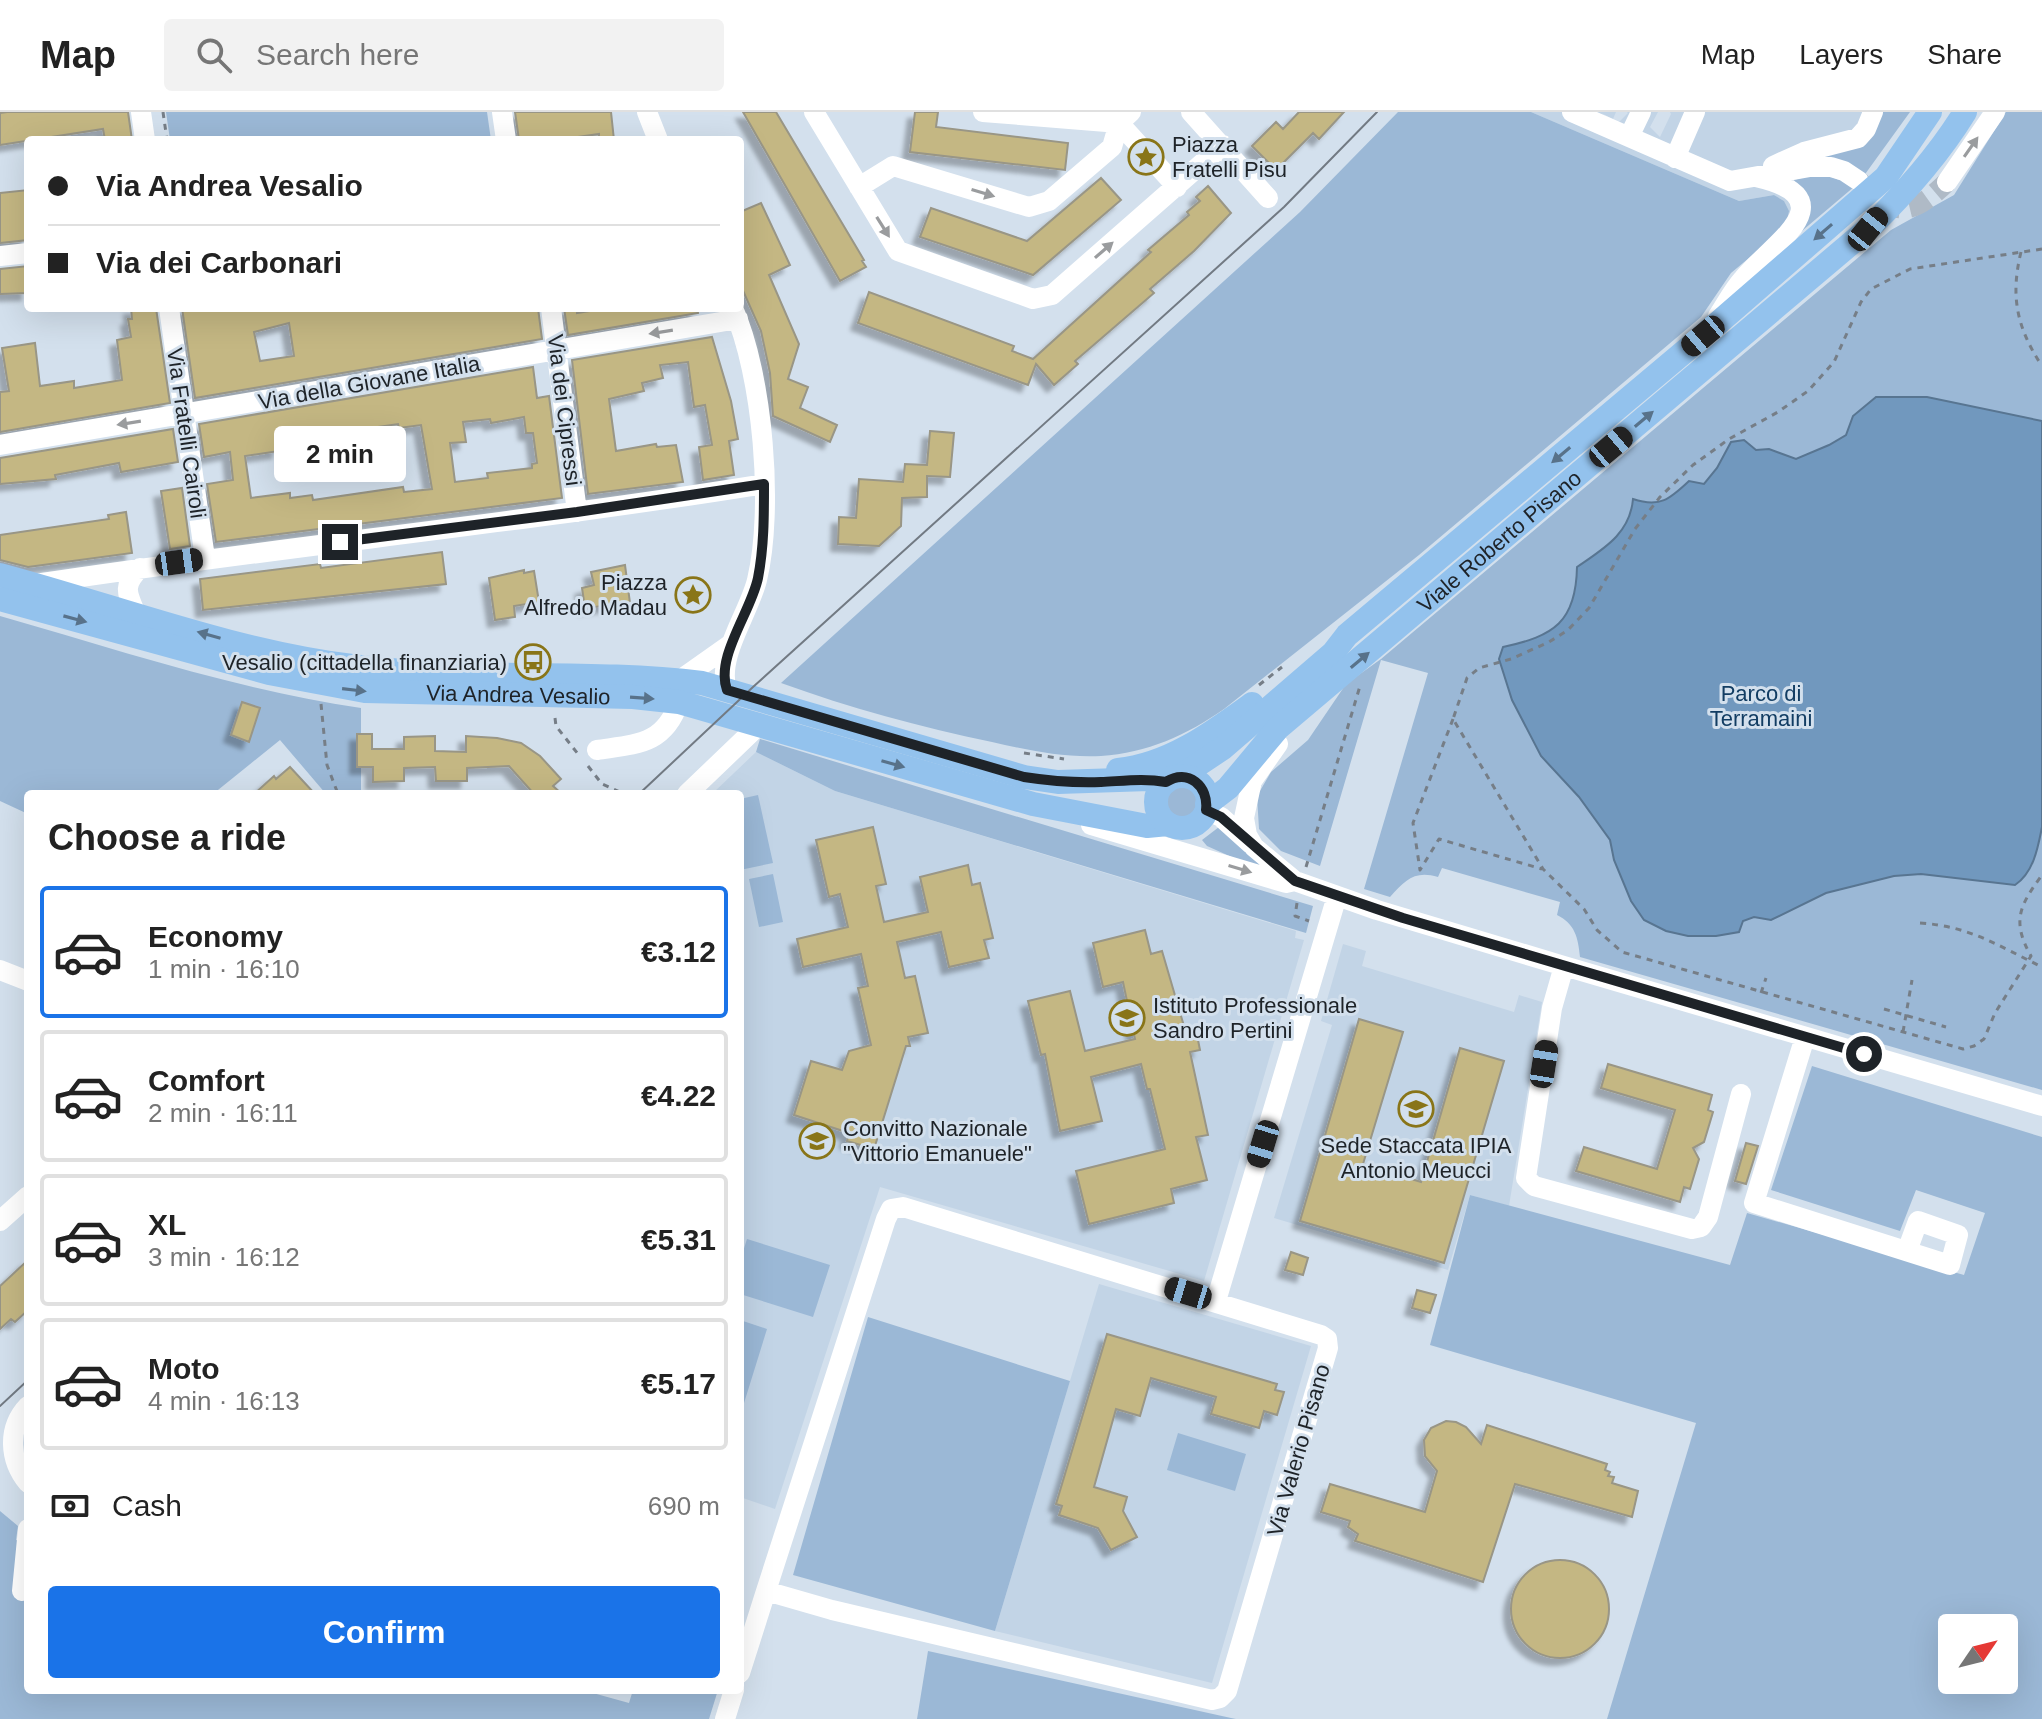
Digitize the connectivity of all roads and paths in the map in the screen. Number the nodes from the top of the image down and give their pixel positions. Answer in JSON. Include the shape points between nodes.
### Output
{"nodes":[{"id":1,"x":141,"y":112,"type":"edge"},
{"id":2,"x":163,"y":112,"type":"edge"},
{"id":3,"x":502,"y":112,"type":"edge"},
{"id":4,"x":647,"y":112,"type":"edge"},
{"id":5,"x":814,"y":112,"type":"edge"},
{"id":6,"x":983,"y":112,"type":"edge"},
{"id":7,"x":1191,"y":112,"type":"edge"},
{"id":8,"x":1572,"y":112,"type":"edge"},
{"id":9,"x":1641,"y":112,"type":"edge"},
{"id":10,"x":1695,"y":112,"type":"edge"},
{"id":11,"x":1873,"y":112,"type":"edge"},
{"id":12,"x":1930,"y":112,"type":"edge"},
{"id":13,"x":1951,"y":112,"type":"edge"},
{"id":14,"x":1965,"y":112,"type":"edge"},
{"id":15,"x":1995,"y":112,"type":"edge"},
{"id":16,"x":1027,"y":114,"type":"edge"},
{"id":17,"x":1122,"y":116,"type":"edge"},
{"id":18,"x":144,"y":136,"type":"edge"},
{"id":19,"x":166,"y":136,"type":"edge"},
{"id":20,"x":505,"y":136,"type":"edge"},
{"id":21,"x":656,"y":136,"type":"edge"},
{"id":22,"x":1629,"y":137,"type":"junction"},
{"id":23,"x":1223,"y":145,"type":"junction"},
{"id":24,"x":1675,"y":158,"type":"junction"},
{"id":25,"x":1756,"y":177,"type":"junction"},
{"id":26,"x":1859,"y":181,"type":"tunnel mouth"},
{"id":27,"x":1947,"y":182,"type":"tunnel mouth"},
{"id":28,"x":859,"y":187,"type":"junction"},
{"id":29,"x":1177,"y":187,"type":"junction"},
{"id":30,"x":1268,"y":198,"type":"dead end"},
{"id":31,"x":1868,"y":229,"type":"junction"},
{"id":32,"x":2042,"y":249,"type":"edge"},
{"id":33,"x":2021,"y":252,"type":"junction"},
{"id":34,"x":24,"y":253,"type":"edge"},
{"id":35,"x":0,"y":256,"type":"edge"},
{"id":36,"x":170,"y":312,"type":"edge"},
{"id":37,"x":552,"y":312,"type":"edge"},
{"id":38,"x":735,"y":314,"type":"edge"},
{"id":39,"x":1703,"y":336,"type":"junction"},
{"id":40,"x":557,"y":350,"type":"junction"},
{"id":41,"x":2042,"y":366,"type":"edge"},
{"id":42,"x":184,"y":414,"type":"junction"},
{"id":43,"x":0,"y":445,"type":"edge"},
{"id":44,"x":764,"y":484,"type":"junction"},
{"id":45,"x":577,"y":512,"type":"junction"},
{"id":46,"x":205,"y":558,"type":"junction"},
{"id":47,"x":140,"y":568,"type":"junction"},
{"id":48,"x":0,"y":575,"type":"edge"},
{"id":49,"x":33,"y":584,"type":"junction"},
{"id":50,"x":0,"y":599,"type":"edge"},
{"id":51,"x":136,"y":614,"type":"junction"},
{"id":52,"x":1347,"y":635,"type":"junction"},
{"id":53,"x":731,"y":644,"type":"junction"},
{"id":54,"x":1292,"y":662,"type":"dead end"},
{"id":55,"x":1363,"y":675,"type":"dead end"},
{"id":56,"x":1258,"y":689,"type":"dead end"},
{"id":57,"x":727,"y":690,"type":"junction"},
{"id":58,"x":680,"y":691,"type":"junction"},
{"id":59,"x":554,"y":696,"type":"junction"},
{"id":60,"x":321,"y":697,"type":"dead end"},
{"id":61,"x":1300,"y":710,"type":"junction"},
{"id":62,"x":1453,"y":719,"type":"junction"},
{"id":63,"x":758,"y":726,"type":"junction"},
{"id":64,"x":1196,"y":743,"type":"joint"},
{"id":65,"x":597,"y":750,"type":"dead end"},
{"id":66,"x":1015,"y":752,"type":"dead end"},
{"id":67,"x":1025,"y":757,"type":"dead end"},
{"id":68,"x":1075,"y":759,"type":"dead end"},
{"id":69,"x":976,"y":762,"type":"junction"},
{"id":70,"x":1067,"y":765,"type":"dead end"},
{"id":71,"x":1173,"y":779,"type":"junction"},
{"id":72,"x":336,"y":790,"type":"edge"},
{"id":73,"x":615,"y":790,"type":"edge"},
{"id":74,"x":691,"y":790,"type":"edge"},
{"id":75,"x":1033,"y":804,"type":"junction"},
{"id":76,"x":1207,"y":807,"type":"junction"},
{"id":77,"x":1172,"y":826,"type":"junction"},
{"id":78,"x":1254,"y":847,"type":"junction"},
{"id":79,"x":1200,"y":857,"type":"junction"},
{"id":80,"x":1543,"y":869,"type":"junction"},
{"id":81,"x":2042,"y":875,"type":"edge"},
{"id":82,"x":1298,"y":886,"type":"junction"},
{"id":83,"x":1337,"y":896,"type":"junction"},
{"id":84,"x":1920,"y":923,"type":"dead end"},
{"id":85,"x":1328,"y":926,"type":"junction"},
{"id":86,"x":2028,"y":960,"type":"junction"},
{"id":87,"x":1564,"y":966,"type":"junction"},
{"id":88,"x":2042,"y":967,"type":"edge"},
{"id":89,"x":0,"y":970,"type":"edge"},
{"id":90,"x":1766,"y":978,"type":"dead end"},
{"id":91,"x":24,"y":979,"type":"edge"},
{"id":92,"x":1912,"y":980,"type":"dead end"},
{"id":93,"x":1761,"y":993,"type":"junction"},
{"id":94,"x":1884,"y":1009,"type":"dead end"},
{"id":95,"x":1907,"y":1016,"type":"junction"},
{"id":96,"x":1946,"y":1027,"type":"dead end"},
{"id":97,"x":1903,"y":1032,"type":"junction"},
{"id":98,"x":1805,"y":1037,"type":"junction"},
{"id":99,"x":1741,"y":1094,"type":"dead end"},
{"id":100,"x":2042,"y":1106,"type":"edge"},
{"id":101,"x":24,"y":1200,"type":"edge"},
{"id":102,"x":0,"y":1221,"type":"edge"},
{"id":103,"x":1907,"y":1251,"type":"dead end"},
{"id":104,"x":1216,"y":1301,"type":"junction"},
{"id":105,"x":24,"y":1413,"type":"edge"},
{"id":106,"x":24,"y":1478,"type":"edge"},
{"id":107,"x":24,"y":1570,"type":"edge"},
{"id":108,"x":22,"y":1591,"type":"dead end"},
{"id":109,"x":766,"y":1591,"type":"junction"},
{"id":110,"x":744,"y":1660,"type":"edge"},
{"id":111,"x":733,"y":1694,"type":"edge"},
{"id":112,"x":725,"y":1719,"type":"edge"}],
"edges":[{"from":1,"to":18,"type":"street"},
{"from":2,"to":19,"type":"path"},
{"from":3,"to":20,"type":"street"},
{"from":4,"to":21,"type":"street"},
{"from":5,"to":28,"type":"street"},
{"from":6,"to":16,"type":"street"},
{"from":7,"to":23,"type":"street"},
{"from":8,"to":22,"type":"street"},
{"from":9,"to":22,"type":"street"},
{"from":10,"to":24,"type":"street"},
{"from":11,"to":25,"type":"street","via":[[1858,138],[1785,159]]},
{"from":12,"to":39,"type":"main road","name":"Viale Roberto Pisano","one_way":true,"via":[[1886,177]]},
{"from":13,"to":31,"type":"street","via":[[1916,170]]},
{"from":14,"to":31,"type":"main road","name":"Viale Roberto Pisano","via":[[1911,188]]},
{"from":27,"to":15,"type":"street","one_way":true},
{"from":16,"to":17,"type":"street"},
{"from":28,"to":17,"type":"street","one_way":true,"via":[[893,166],[1029,207],[1049,201],[1112,147]]},
{"from":17,"to":29,"type":"street"},
{"from":22,"to":24,"type":"street"},
{"from":23,"to":29,"type":"street"},
{"from":23,"to":30,"type":"street"},
{"from":24,"to":25,"type":"street","via":[[1730,181]]},
{"from":25,"to":26,"type":"street","via":[[1831,167]]},
{"from":25,"to":39,"type":"street","via":[[1793,192],[1800,215],[1787,237],[1742,279]]},
{"from":28,"to":29,"type":"street","one_way":true,"via":[[898,251],[1033,299],[1052,295]]},
{"from":61,"to":31,"type":"main road","name":"Viale Roberto Pisano","one_way":true},
{"from":32,"to":33,"type":"path"},
{"from":33,"to":41,"type":"path","via":[[2015,295],[2029,346]]},
{"from":33,"to":62,"type":"path","via":[[1910,269],[1871,289],[1834,362],[1808,391],[1693,465],[1635,529],[1589,608],[1568,630],[1531,651],[1479,668],[1467,678]]},
{"from":34,"to":35,"type":"street"},
{"from":36,"to":42,"type":"street","name":"Via Fratelli Cairoli"},
{"from":37,"to":40,"type":"street","name":"Via dei Cipressi"},
{"from":38,"to":40,"type":"street","name":"Via della Giovane Italia","one_way":true},
{"from":38,"to":44,"type":"street","via":[[763,440]]},
{"from":39,"to":52,"type":"main road","name":"Viale Roberto Pisano","one_way":true},
{"from":40,"to":42,"type":"street","name":"Via della Giovane Italia"},
{"from":40,"to":45,"type":"street","name":"Via dei Cipressi"},
{"from":42,"to":43,"type":"street","name":"Via della Giovane Italia","one_way":true},
{"from":42,"to":46,"type":"street","name":"Via Fratelli Cairoli"},
{"from":44,"to":45,"type":"street"},
{"from":44,"to":53,"type":"street","via":[[765,529],[757,580]]},
{"from":45,"to":46,"type":"street"},
{"from":46,"to":47,"type":"street"},
{"from":47,"to":49,"type":"street"},
{"from":47,"to":51,"type":"street","via":[[129,579],[127,593]]},
{"from":48,"to":49,"type":"main road","name":"Via Andrea Vesalio"},
{"from":49,"to":51,"type":"main road","name":"Via Andrea Vesalio"},
{"from":50,"to":59,"type":"main road","name":"Via Andrea Vesalio","one_way":true,"via":[[339,688]]},
{"from":58,"to":51,"type":"main road","name":"Via Andrea Vesalio","one_way":true,"via":[[655,677],[350,666]]},
{"from":52,"to":64,"type":"main road","name":"Viale Roberto Pisano","via":[[1324,645]]},
{"from":52,"to":71,"type":"main road","name":"Viale Roberto Pisano","via":[[1223,748]]},
{"from":53,"to":57,"type":"street","via":[[723,678]]},
{"from":53,"to":58,"type":"street"},
{"from":54,"to":56,"type":"path"},
{"from":55,"to":82,"type":"path"},
{"from":57,"to":58,"type":"main road","name":"Via Andrea Vesalio"},
{"from":57,"to":69,"type":"main road","name":"Via Andrea Vesalio"},
{"from":59,"to":58,"type":"main road","name":"Via Andrea Vesalio","one_way":true,"via":[[633,697]]},
{"from":58,"to":63,"type":"main road","name":"Via Andrea Vesalio"},
{"from":58,"to":65,"type":"street","via":[[672,721],[659,735]]},
{"from":59,"to":73,"type":"path","via":[[556,726],[602,784]]},
{"from":60,"to":72,"type":"path","via":[[327,765]]},
{"from":61,"to":76,"type":"main road","name":"Viale Roberto Pisano"},
{"from":61,"to":78,"type":"street","via":[[1252,781],[1244,818]]},
{"from":62,"to":80,"type":"path"},
{"from":62,"to":80,"type":"path","via":[[1413,823],[1420,870],[1439,839]]},
{"from":63,"to":74,"type":"street"},
{"from":63,"to":75,"type":"main road","name":"Via Andrea Vesalio","one_way":true},
{"from":64,"to":69,"type":"main road","name":"Via Andrea Vesalio","via":[[1126,769],[1098,772]]},
{"from":66,"to":68,"type":"path"},
{"from":67,"to":70,"type":"path"},
{"from":69,"to":71,"type":"main road","name":"Via Andrea Vesalio","via":[[1058,782]]},
{"from":71,"to":76,"type":"main road","via":[[1196,781],[1203,787]]},
{"from":71,"to":77,"type":"main road","via":[[1160,789],[1156,804]]},
{"from":75,"to":77,"type":"main road","name":"Via Andrea Vesalio"},
{"from":75,"to":79,"type":"street","name":"Via Andrea Vesalio","via":[[1044,812]]},
{"from":76,"to":77,"type":"main road","via":[[1197,823]]},
{"from":76,"to":78,"type":"street","name":"Via Andrea Vesalio"},
{"from":77,"to":79,"type":"street"},
{"from":78,"to":82,"type":"street","name":"Via Andrea Vesalio"},
{"from":79,"to":82,"type":"street","name":"Via Andrea Vesalio","one_way":true},
{"from":80,"to":93,"type":"path","via":[[1622,952]]},
{"from":81,"to":86,"type":"path","via":[[2018,921]]},
{"from":82,"to":83,"type":"street","name":"Via Andrea Vesalio"},
{"from":82,"to":85,"type":"path","via":[[1295,916]]},
{"from":83,"to":85,"type":"street"},
{"from":83,"to":87,"type":"street","name":"Via Andrea Vesalio"},
{"from":84,"to":86,"type":"path","via":[[1966,930]]},
{"from":85,"to":104,"type":"street"},
{"from":86,"to":88,"type":"path"},
{"from":86,"to":97,"type":"path","via":[[1984,1039],[1974,1046],[1963,1049]]},
{"from":87,"to":98,"type":"street","name":"Via Andrea Vesalio"},
{"from":87,"to":99,"type":"street","via":[[1552,1008],[1526,1178],[1534,1186],[1692,1229],[1701,1227]]},
{"from":89,"to":91,"type":"street"},
{"from":90,"to":93,"type":"path"},
{"from":92,"to":95,"type":"path"},
{"from":93,"to":97,"type":"path"},
{"from":94,"to":95,"type":"path"},
{"from":95,"to":96,"type":"path"},
{"from":95,"to":97,"type":"path"},
{"from":98,"to":100,"type":"street","name":"Via Andrea Vesalio"},
{"from":98,"to":103,"type":"street","via":[[1754,1203]]},
{"from":101,"to":102,"type":"street"},
{"from":104,"to":109,"type":"street","name":"Via Valerio Pisano","via":[[903,1207],[891,1209]]},
{"from":104,"to":109,"type":"street","name":"Via Valerio Pisano","via":[[1321,1335],[1328,1348],[1227,1691],[1220,1698],[1196,1697]]},
{"from":105,"to":106,"type":"street","via":[[13,1431],[13,1454]]},
{"from":107,"to":108,"type":"street"},
{"from":109,"to":110,"type":"street"},
{"from":111,"to":112,"type":"street"}]}
